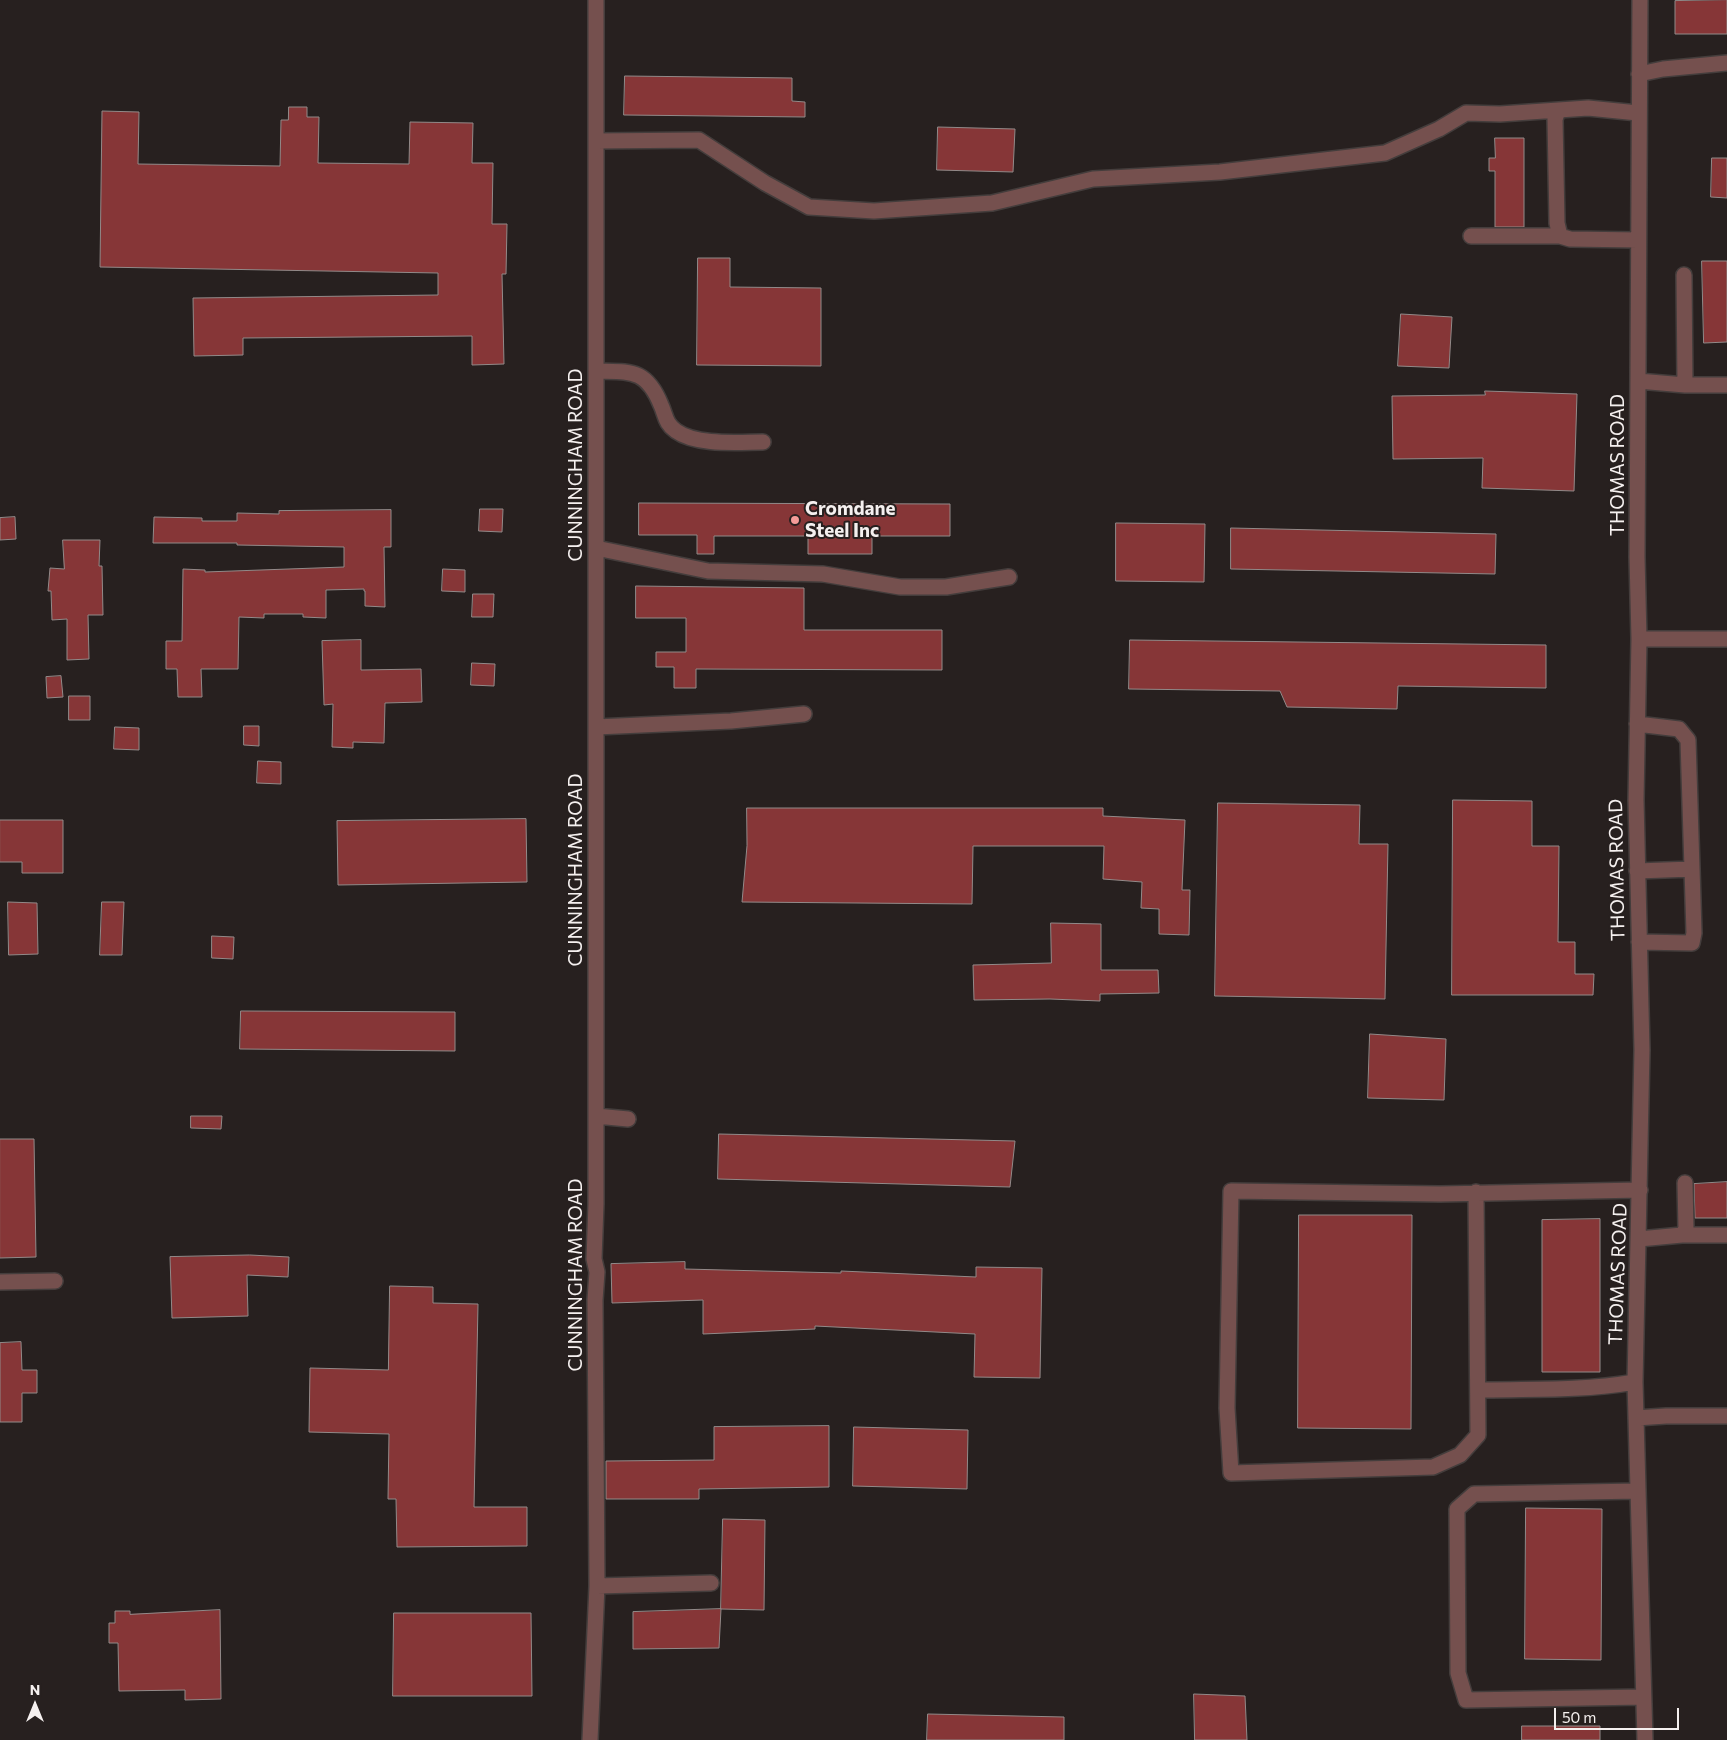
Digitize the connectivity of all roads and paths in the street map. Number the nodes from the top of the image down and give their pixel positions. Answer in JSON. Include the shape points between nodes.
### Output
{"nodes":[{"id":1,"x":596,"y":0,"type":"edge"},
{"id":2,"x":1640,"y":0,"type":"edge"},
{"id":3,"x":1727,"y":63,"type":"edge"},
{"id":4,"x":1639,"y":74,"type":"junction"},
{"id":5,"x":1558,"y":111,"type":"junction"},
{"id":6,"x":1638,"y":113,"type":"junction"},
{"id":7,"x":596,"y":141,"type":"junction"},
{"id":8,"x":1471,"y":236,"type":"dead end"},
{"id":9,"x":1560,"y":236,"type":"junction"},
{"id":10,"x":1638,"y":240,"type":"junction"},
{"id":11,"x":1684,"y":275,"type":"dead end"},
{"id":12,"x":596,"y":371,"type":"junction"},
{"id":13,"x":1638,"y":381,"type":"junction"},
{"id":14,"x":1685,"y":385,"type":"junction"},
{"id":15,"x":1727,"y":385,"type":"edge"},
{"id":16,"x":763,"y":442,"type":"dead end"},
{"id":17,"x":596,"y":548,"type":"junction"},
{"id":18,"x":1009,"y":577,"type":"dead end"},
{"id":19,"x":1639,"y":639,"type":"junction"},
{"id":20,"x":1727,"y":639,"type":"edge"},
{"id":21,"x":804,"y":714,"type":"dead end"},
{"id":22,"x":1637,"y":724,"type":"junction"},
{"id":23,"x":596,"y":728,"type":"junction"},
{"id":24,"x":1692,"y":869,"type":"junction"},
{"id":25,"x":1637,"y":871,"type":"junction"},
{"id":26,"x":1639,"y":942,"type":"junction"},
{"id":27,"x":596,"y":1116,"type":"junction"},
{"id":28,"x":628,"y":1119,"type":"dead end"},
{"id":29,"x":1685,"y":1183,"type":"dead end"},
{"id":30,"x":1640,"y":1190,"type":"junction"},
{"id":31,"x":1476,"y":1192,"type":"junction"},
{"id":32,"x":1682,"y":1235,"type":"junction"},
{"id":33,"x":1727,"y":1235,"type":"edge"},
{"id":34,"x":1639,"y":1239,"type":"junction"},
{"id":35,"x":0,"y":1282,"type":"edge"},
{"id":36,"x":55,"y":1282,"type":"dead end"},
{"id":37,"x":1635,"y":1382,"type":"junction"},
{"id":38,"x":1478,"y":1390,"type":"junction"},
{"id":39,"x":1727,"y":1416,"type":"edge"},
{"id":40,"x":1636,"y":1418,"type":"junction"},
{"id":41,"x":1638,"y":1491,"type":"junction"},
{"id":42,"x":711,"y":1584,"type":"dead end"},
{"id":43,"x":597,"y":1586,"type":"junction"},
{"id":44,"x":1644,"y":1697,"type":"junction"},
{"id":45,"x":590,"y":1740,"type":"edge"},
{"id":46,"x":1645,"y":1740,"type":"edge"}],
"edges":[{"from":1,"to":7,"type":"street","name":"CUNNINGHAM ROAD"},
{"from":2,"to":4,"type":"street","name":"THOMAS ROAD"},
{"from":3,"to":4,"type":"street"},
{"from":4,"to":6,"type":"street","name":"THOMAS ROAD"},
{"from":5,"to":6,"type":"street","via":[[1588,108]]},
{"from":5,"to":7,"type":"street","via":[[1466,114],[1385,153],[1220,172],[1093,179],[992,203],[874,211],[809,207],[699,140]]},
{"from":5,"to":9,"type":"street","via":[[1554,119]]},
{"from":6,"to":10,"type":"street","name":"THOMAS ROAD"},
{"from":7,"to":12,"type":"street","name":"CUNNINGHAM ROAD"},
{"from":8,"to":9,"type":"street"},
{"from":9,"to":10,"type":"street"},
{"from":10,"to":13,"type":"street","name":"THOMAS ROAD"},
{"from":11,"to":14,"type":"street"},
{"from":12,"to":16,"type":"street","via":[[639,375],[650,385],[661,404],[667,424],[690,438],[728,443]]},
{"from":12,"to":17,"type":"street","name":"CUNNINGHAM ROAD"},
{"from":13,"to":14,"type":"street"},
{"from":13,"to":19,"type":"street","name":"THOMAS ROAD"},
{"from":14,"to":15,"type":"street"},
{"from":17,"to":18,"type":"street","via":[[708,571],[823,574],[900,587],[946,587]]},
{"from":17,"to":23,"type":"street","name":"CUNNINGHAM ROAD"},
{"from":19,"to":20,"type":"street"},
{"from":19,"to":22,"type":"street","name":"THOMAS ROAD"},
{"from":21,"to":23,"type":"street"},
{"from":22,"to":24,"type":"street","via":[[1680,728],[1688,740]]},
{"from":22,"to":25,"type":"street","name":"THOMAS ROAD"},
{"from":23,"to":27,"type":"street","name":"CUNNINGHAM ROAD"},
{"from":24,"to":25,"type":"street"},
{"from":24,"to":26,"type":"street","via":[[1692,943]]},
{"from":25,"to":26,"type":"street","name":"THOMAS ROAD"},
{"from":26,"to":30,"type":"street","name":"THOMAS ROAD","via":[[1642,1050]]},
{"from":27,"to":28,"type":"street"},
{"from":27,"to":43,"type":"street","name":"CUNNINGHAM ROAD"},
{"from":29,"to":32,"type":"street","via":[[1686,1229]]},
{"from":30,"to":31,"type":"street"},
{"from":30,"to":34,"type":"street","name":"THOMAS ROAD"},
{"from":31,"to":38,"type":"street"},
{"from":31,"to":38,"type":"street","via":[[1231,1191],[1226,1408],[1231,1472],[1433,1467],[1460,1455],[1478,1435]]},
{"from":32,"to":33,"type":"street"},
{"from":32,"to":34,"type":"street"},
{"from":34,"to":37,"type":"street","name":"THOMAS ROAD"},
{"from":35,"to":36,"type":"street"},
{"from":37,"to":38,"type":"street","via":[[1609,1387]]},
{"from":37,"to":40,"type":"street","name":"THOMAS ROAD"},
{"from":39,"to":40,"type":"street"},
{"from":40,"to":41,"type":"street","name":"THOMAS ROAD"},
{"from":41,"to":44,"type":"street","name":"THOMAS ROAD"},
{"from":41,"to":44,"type":"street","via":[[1474,1494],[1457,1509],[1458,1673],[1466,1700]]},
{"from":42,"to":43,"type":"street"},
{"from":43,"to":45,"type":"street","name":"CUNNINGHAM ROAD"},
{"from":44,"to":46,"type":"street","name":"THOMAS ROAD"}]}
